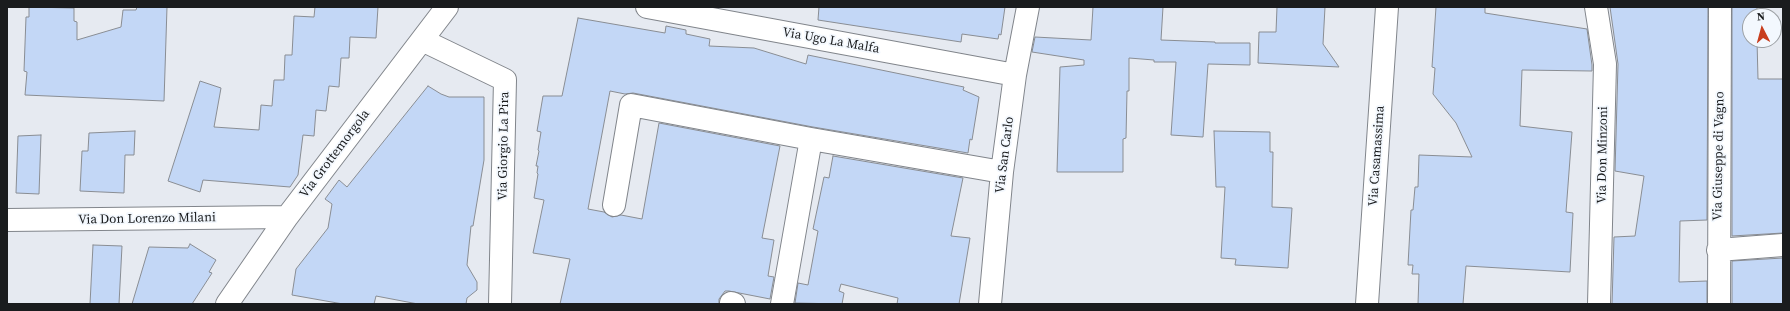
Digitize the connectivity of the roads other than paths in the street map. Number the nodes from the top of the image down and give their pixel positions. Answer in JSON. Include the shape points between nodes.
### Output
{"nodes":[{"id":1,"x":447,"y":7,"type":"edge"},
{"id":2,"x":647,"y":7,"type":"edge"},
{"id":3,"x":1028,"y":7,"type":"edge"},
{"id":4,"x":1387,"y":7,"type":"edge"},
{"id":5,"x":1596,"y":7,"type":"edge"},
{"id":6,"x":1720,"y":7,"type":"edge"},
{"id":7,"x":422,"y":40,"type":"junction"},
{"id":8,"x":1015,"y":75,"type":"junction"},
{"id":9,"x":811,"y":140,"type":"junction"},
{"id":10,"x":1002,"y":172,"type":"junction"},
{"id":11,"x":614,"y":205,"type":"dead end"},
{"id":12,"x":286,"y":217,"type":"junction"},
{"id":13,"x":7,"y":220,"type":"edge"},
{"id":14,"x":1783,"y":245,"type":"edge"},
{"id":15,"x":1718,"y":250,"type":"junction"},
{"id":16,"x":227,"y":304,"type":"edge"},
{"id":17,"x":500,"y":304,"type":"edge"},
{"id":18,"x":782,"y":304,"type":"edge"},
{"id":19,"x":990,"y":304,"type":"edge"},
{"id":20,"x":1367,"y":304,"type":"edge"},
{"id":21,"x":1599,"y":304,"type":"edge"},
{"id":22,"x":1719,"y":304,"type":"edge"}],
"edges":[{"from":1,"to":7,"type":"street","name":"Via Grottemorgola"},
{"from":2,"to":8,"type":"street","name":"Via Ugo La Malfa"},
{"from":3,"to":8,"type":"street","name":"Via San Carlo"},
{"from":4,"to":20,"type":"street","name":"Via Casamassima"},
{"from":5,"to":21,"type":"street","name":"Via Don Minzoni","via":[[1605,64]]},
{"from":6,"to":15,"type":"street","name":"Via Giuseppe di Vagno"},
{"from":7,"to":12,"type":"street","name":"Via Grottemorgola"},
{"from":7,"to":17,"type":"street","name":"Via Giorgio La Pira","via":[[505,80]]},
{"from":8,"to":10,"type":"street","name":"Via San Carlo"},
{"from":9,"to":10,"type":"street"},
{"from":9,"to":11,"type":"street","via":[[630,105]]},
{"from":9,"to":18,"type":"street"},
{"from":10,"to":19,"type":"street","name":"Via San Carlo"},
{"from":12,"to":13,"type":"street","name":"Via Don Lorenzo Milani"},
{"from":12,"to":16,"type":"street","name":"Via Grottemorgola"},
{"from":14,"to":15,"type":"street"},
{"from":15,"to":22,"type":"street","name":"Via Giuseppe di Vagno"}]}
